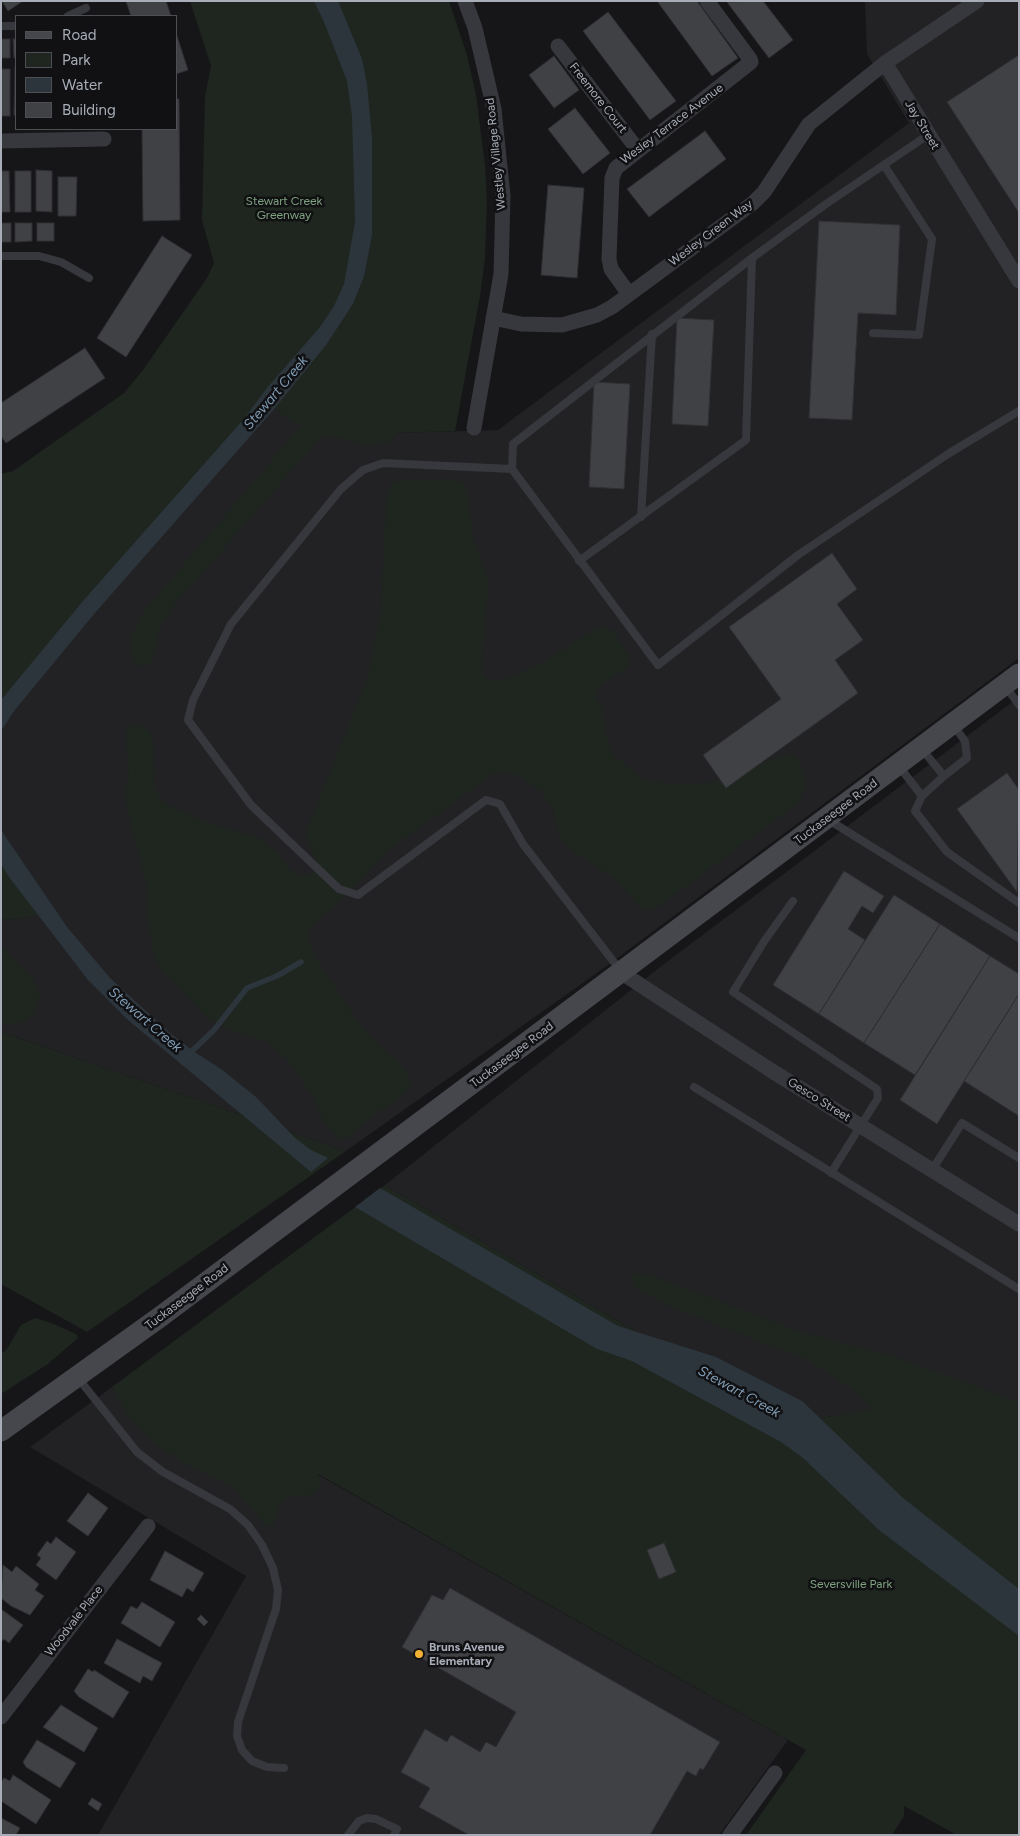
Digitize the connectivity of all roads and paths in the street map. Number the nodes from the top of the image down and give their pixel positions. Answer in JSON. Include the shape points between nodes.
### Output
{"nodes":[{"id":1,"x":465,"y":1,"type":"edge"},
{"id":2,"x":707,"y":1,"type":"edge"},
{"id":3,"x":977,"y":1,"type":"edge"},
{"id":4,"x":86,"y":8,"type":"dead end"},
{"id":5,"x":70,"y":15,"type":"edge"},
{"id":6,"x":1,"y":26,"type":"edge"},
{"id":7,"x":15,"y":26,"type":"edge"},
{"id":8,"x":558,"y":46,"type":"dead end"},
{"id":9,"x":885,"y":63,"type":"junction"},
{"id":10,"x":928,"y":135,"type":"junction"},
{"id":11,"x":104,"y":139,"type":"dead end"},
{"id":12,"x":1,"y":141,"type":"edge"},
{"id":13,"x":638,"y":150,"type":"junction"},
{"id":14,"x":884,"y":165,"type":"junction"},
{"id":15,"x":1,"y":256,"type":"edge"},
{"id":16,"x":752,"y":258,"type":"junction"},
{"id":17,"x":88,"y":278,"type":"dead end"},
{"id":18,"x":1019,"y":281,"type":"edge"},
{"id":19,"x":629,"y":294,"type":"junction"},
{"id":20,"x":493,"y":318,"type":"junction"},
{"id":21,"x":873,"y":333,"type":"dead end"},
{"id":22,"x":652,"y":334,"type":"junction"},
{"id":23,"x":1019,"y":411,"type":"edge"},
{"id":24,"x":474,"y":428,"type":"dead end"},
{"id":25,"x":512,"y":469,"type":"junction"},
{"id":26,"x":641,"y":517,"type":"junction"},
{"id":27,"x":579,"y":561,"type":"junction"},
{"id":28,"x":1012,"y":680,"type":"edge"},
{"id":29,"x":1019,"y":705,"type":"edge"},
{"id":30,"x":953,"y":724,"type":"junction"},
{"id":31,"x":921,"y":748,"type":"junction"},
{"id":32,"x":898,"y":765,"type":"junction"},
{"id":33,"x":944,"y":776,"type":"junction"},
{"id":34,"x":922,"y":796,"type":"junction"},
{"id":35,"x":826,"y":819,"type":"junction"},
{"id":36,"x":793,"y":901,"type":"dead end"},
{"id":37,"x":1019,"y":903,"type":"edge"},
{"id":38,"x":1019,"y":938,"type":"edge"},
{"id":39,"x":622,"y":972,"type":"junction"},
{"id":40,"x":694,"y":1088,"type":"dead end"},
{"id":41,"x":860,"y":1126,"type":"junction"},
{"id":42,"x":1019,"y":1158,"type":"edge"},
{"id":43,"x":932,"y":1170,"type":"junction"},
{"id":44,"x":831,"y":1173,"type":"junction"},
{"id":45,"x":1019,"y":1224,"type":"edge"},
{"id":46,"x":1019,"y":1289,"type":"edge"},
{"id":47,"x":78,"y":1378,"type":"junction"},
{"id":48,"x":1,"y":1431,"type":"edge"},
{"id":49,"x":148,"y":1526,"type":"dead end"},
{"id":50,"x":1,"y":1716,"type":"edge"},
{"id":51,"x":284,"y":1768,"type":"dead end"},
{"id":52,"x":775,"y":1773,"type":"dead end"},
{"id":53,"x":395,"y":1832,"type":"edge"},
{"id":54,"x":348,"y":1835,"type":"edge"},
{"id":55,"x":730,"y":1835,"type":"edge"}],
"edges":[{"from":1,"to":20,"type":"street","name":"Westley Village Road","via":[[475,28],[494,109],[503,196],[501,274]]},
{"from":2,"to":13,"type":"street","name":"Wesley Terrace Avenue","via":[[751,62]]},
{"from":3,"to":9,"type":"street"},
{"from":4,"to":5,"type":"lane"},
{"from":6,"to":7,"type":"lane"},
{"from":8,"to":13,"type":"street","name":"Freemore Court"},
{"from":9,"to":10,"type":"street","name":"Jay Street"},
{"from":9,"to":19,"type":"street","name":"Wesley Green Way","via":[[809,124],[768,186],[752,202]]},
{"from":10,"to":14,"type":"lane"},
{"from":10,"to":18,"type":"street","name":"Jay Street"},
{"from":11,"to":12,"type":"street"},
{"from":13,"to":19,"type":"street","name":"Wesley Terrace Avenue","via":[[621,162],[612,178],[611,269]]},
{"from":14,"to":16,"type":"lane"},
{"from":14,"to":21,"type":"lane","via":[[932,239],[919,335]]},
{"from":15,"to":17,"type":"lane","via":[[39,256],[61,262]]},
{"from":16,"to":22,"type":"lane"},
{"from":16,"to":26,"type":"lane","via":[[746,440]]},
{"from":19,"to":20,"type":"street","name":"Wesley Green Way","via":[[597,315],[562,325]]},
{"from":20,"to":24,"type":"street","name":"Westley Village Road"},
{"from":22,"to":25,"type":"lane","via":[[513,444]]},
{"from":22,"to":26,"type":"lane"},
{"from":23,"to":27,"type":"lane","via":[[948,454],[798,556],[658,665]]},
{"from":25,"to":27,"type":"lane"},
{"from":25,"to":39,"type":"lane","via":[[383,463],[363,470],[341,489],[231,624],[193,700],[188,720],[251,805],[339,889],[358,895],[486,800],[500,804],[523,844]]},
{"from":26,"to":27,"type":"lane"},
{"from":28,"to":29,"type":"lane"},
{"from":28,"to":30,"type":"main road","name":"Tuckaseegee Road"},
{"from":30,"to":31,"type":"main road","name":"Tuckaseegee Road"},
{"from":30,"to":33,"type":"lane","via":[[965,741],[967,758]]},
{"from":31,"to":32,"type":"main road","name":"Tuckaseegee Road"},
{"from":31,"to":33,"type":"lane"},
{"from":32,"to":34,"type":"lane"},
{"from":32,"to":35,"type":"main road","name":"Tuckaseegee Road"},
{"from":33,"to":34,"type":"lane"},
{"from":34,"to":37,"type":"lane","via":[[915,811],[947,852]]},
{"from":35,"to":38,"type":"lane"},
{"from":35,"to":39,"type":"main road","name":"Tuckaseegee Road"},
{"from":36,"to":41,"type":"lane","via":[[733,992],[878,1089],[878,1098]]},
{"from":39,"to":41,"type":"street","name":"Gesco Street"},
{"from":39,"to":47,"type":"main road","name":"Tuckaseegee Road"},
{"from":40,"to":44,"type":"lane"},
{"from":41,"to":43,"type":"street","name":"Gesco Street"},
{"from":41,"to":44,"type":"lane"},
{"from":42,"to":43,"type":"lane","via":[[962,1123]]},
{"from":43,"to":45,"type":"street","name":"Gesco Street"},
{"from":44,"to":46,"type":"lane"},
{"from":47,"to":48,"type":"main road","name":"Tuckaseegee Road"},
{"from":47,"to":51,"type":"lane","via":[[137,1452],[163,1472],[230,1509],[248,1525],[262,1545],[273,1568],[278,1590],[276,1609],[238,1722],[237,1736],[242,1750],[252,1761],[267,1767]]},
{"from":49,"to":50,"type":"street","name":"Woodvale Place"},
{"from":52,"to":55,"type":"street"},
{"from":53,"to":54,"type":"lane","via":[[376,1819],[367,1818],[359,1821]]}]}
